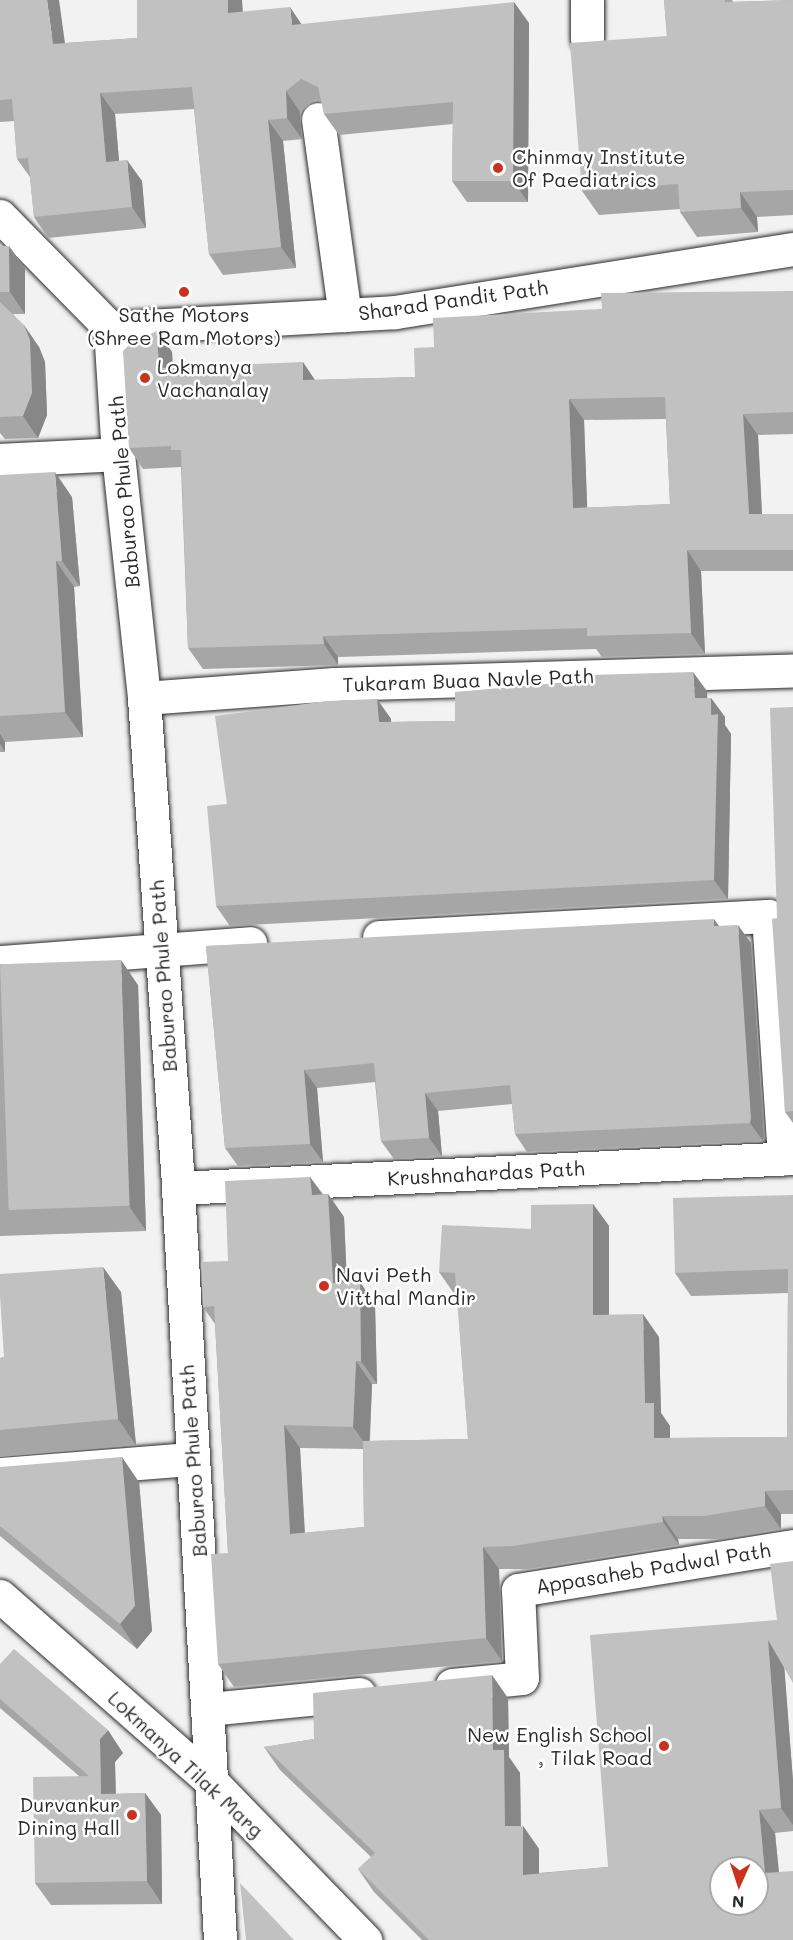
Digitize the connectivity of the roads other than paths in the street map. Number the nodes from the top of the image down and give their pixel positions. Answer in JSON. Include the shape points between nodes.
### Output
{"nodes":[{"id":1,"x":587,"y":0,"type":"edge"},
{"id":2,"x":587,"y":38,"type":"dead end"},
{"id":3,"x":318,"y":119,"type":"edge"},
{"id":4,"x":0,"y":216,"type":"edge"},
{"id":5,"x":793,"y":249,"type":"edge"},
{"id":6,"x":345,"y":315,"type":"junction"},
{"id":7,"x":110,"y":328,"type":"junction"},
{"id":8,"x":118,"y":454,"type":"junction"},
{"id":9,"x":0,"y":460,"type":"edge"},
{"id":10,"x":793,"y":670,"type":"edge"},
{"id":11,"x":144,"y":698,"type":"junction"},
{"id":12,"x":352,"y":938,"type":"edge"},
{"id":13,"x":280,"y":942,"type":"edge"},
{"id":14,"x":161,"y":948,"type":"junction"},
{"id":15,"x":0,"y":962,"type":"edge"},
{"id":16,"x":789,"y":1158,"type":"edge"},
{"id":17,"x":178,"y":1188,"type":"junction"},
{"id":18,"x":192,"y":1459,"type":"junction"},
{"id":19,"x":0,"y":1474,"type":"edge"},
{"id":20,"x":793,"y":1546,"type":"edge"},
{"id":21,"x":0,"y":1596,"type":"edge"},
{"id":22,"x":209,"y":1709,"type":"junction"},
{"id":23,"x":213,"y":1783,"type":"junction"},
{"id":24,"x":220,"y":1940,"type":"edge"},
{"id":25,"x":364,"y":1940,"type":"edge"}],
"edges":[{"from":1,"to":2,"type":"street"},
{"from":3,"to":6,"type":"street"},
{"from":4,"to":7,"type":"street"},
{"from":5,"to":6,"type":"street","name":"Sharad Pandit Path","via":[[395,312]]},
{"from":6,"to":7,"type":"street","name":"Sharad Pandit Path"},
{"from":7,"to":8,"type":"street","name":"Baburao Phule Path"},
{"from":8,"to":9,"type":"street"},
{"from":8,"to":11,"type":"street","name":"Baburao Phule Path"},
{"from":10,"to":11,"type":"street","name":"Tukaram Buaa Navle Path","via":[[334,684]]},
{"from":11,"to":14,"type":"street","name":"Baburao Phule Path"},
{"from":12,"to":16,"type":"street","via":[[768,916]]},
{"from":13,"to":14,"type":"street"},
{"from":14,"to":15,"type":"street"},
{"from":14,"to":17,"type":"street","name":"Baburao Phule Path"},
{"from":16,"to":17,"type":"street","name":"Krushnahardas Path"},
{"from":17,"to":18,"type":"street","name":"Baburao Phule Path"},
{"from":18,"to":19,"type":"street"},
{"from":18,"to":22,"type":"street","name":"Baburao Phule Path"},
{"from":20,"to":22,"type":"street","name":"Appasaheb Padwal Path","via":[[518,1590],[522,1678]]},
{"from":21,"to":23,"type":"street","name":"Lokmanya Tilak Marg"},
{"from":22,"to":23,"type":"street","name":"Baburao Phule Path"},
{"from":23,"to":24,"type":"street","name":"Baburao Phule Path"},
{"from":23,"to":25,"type":"street","name":"Lokmanya Tilak Marg"}]}
